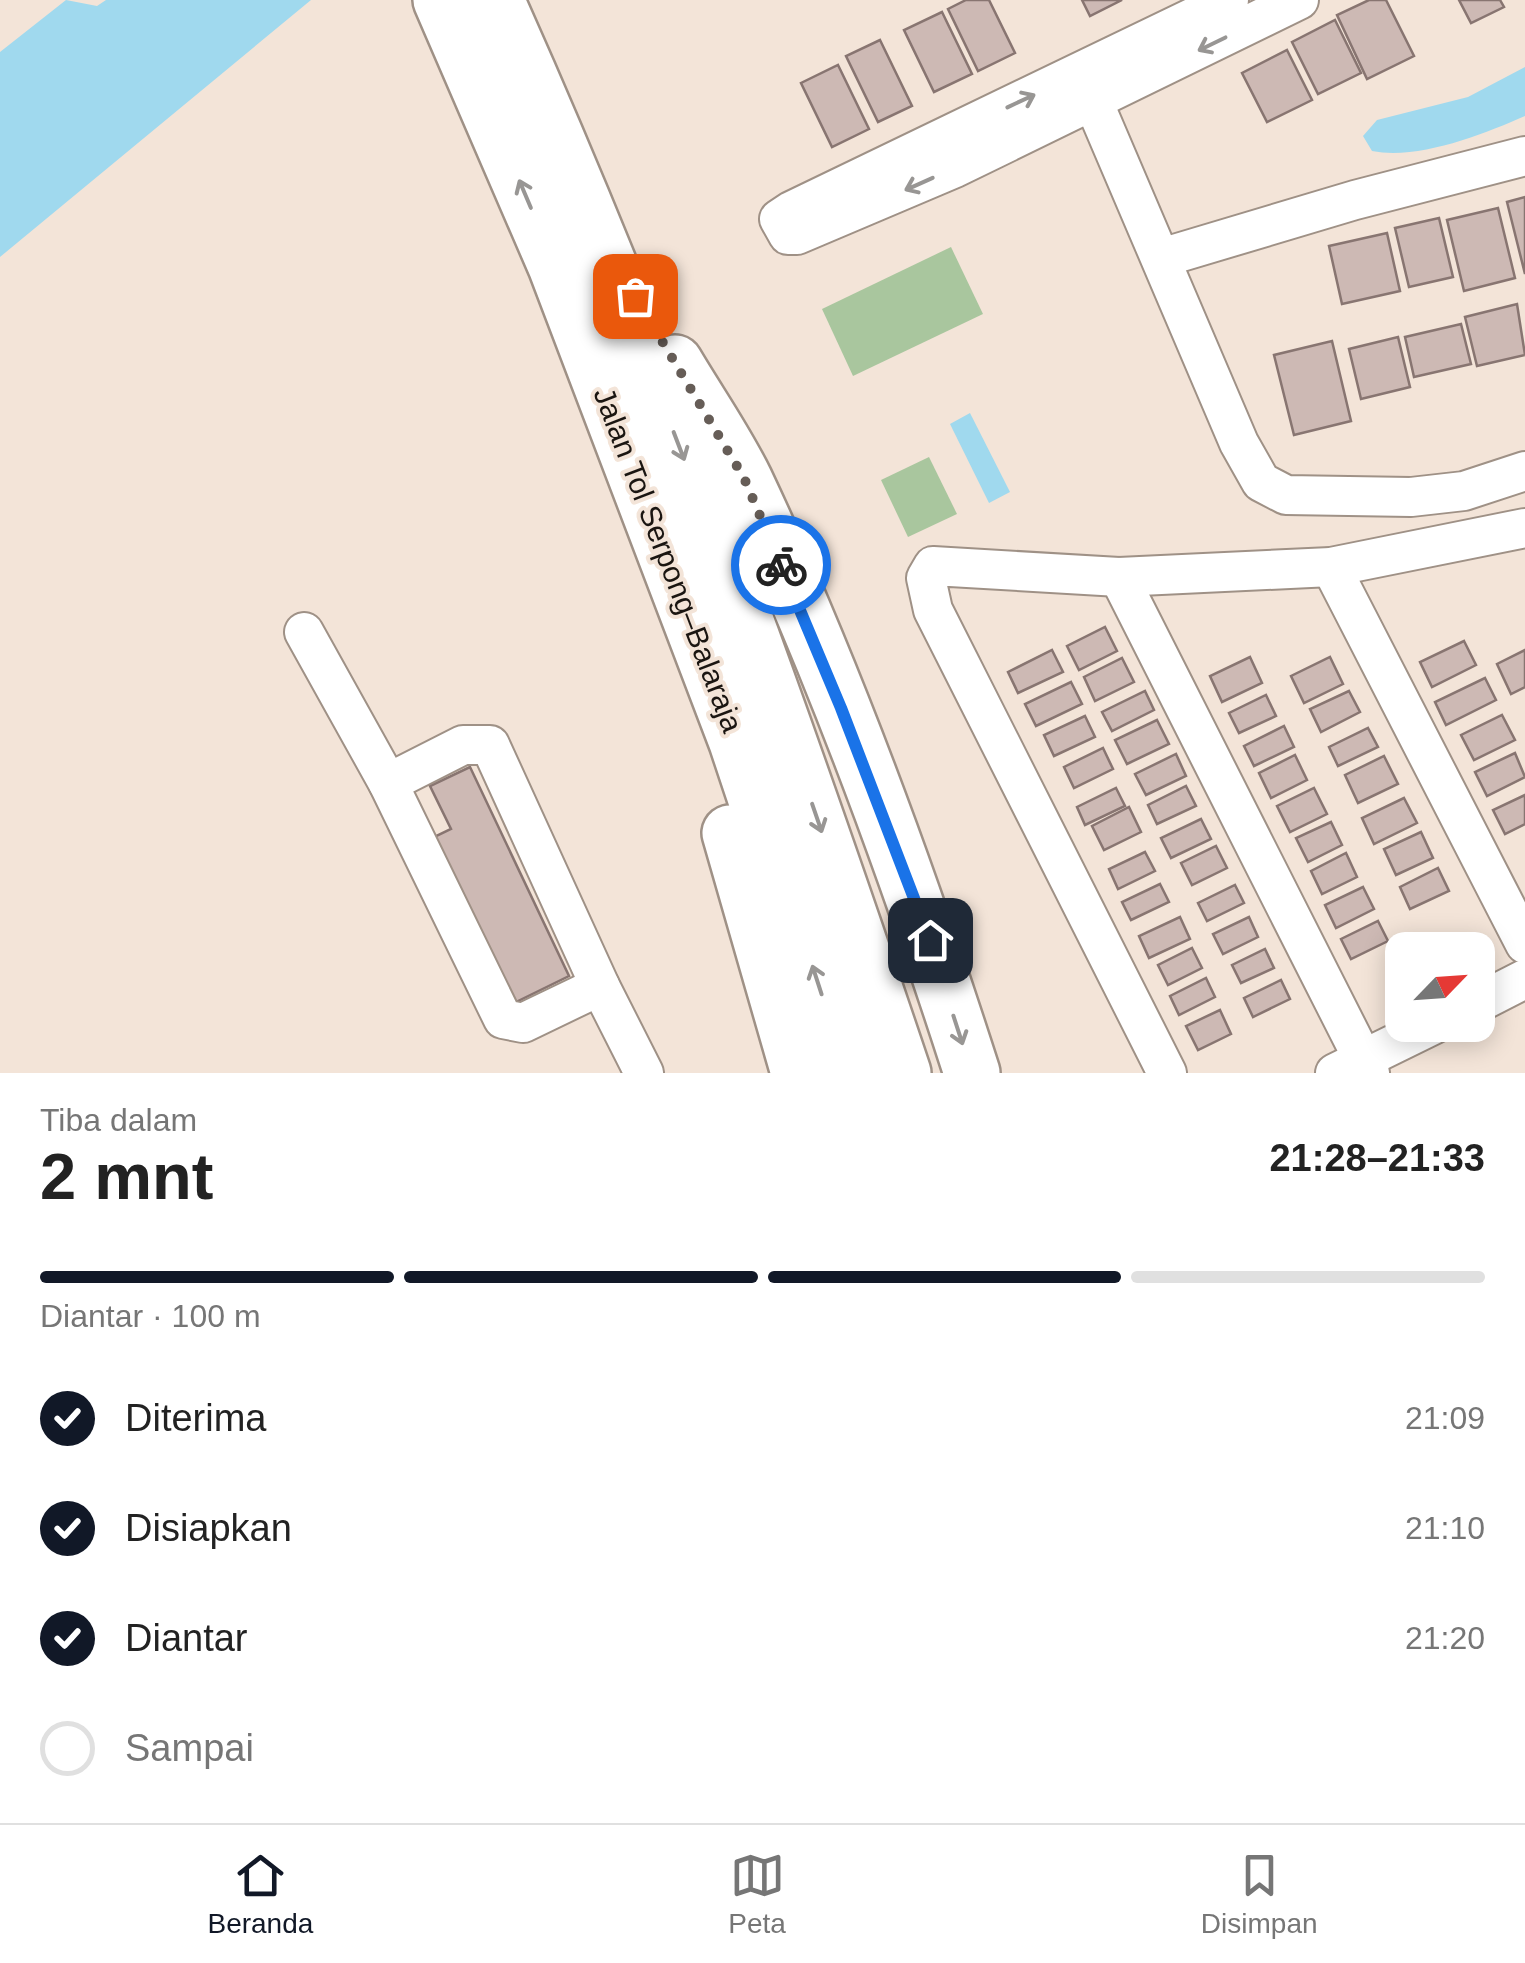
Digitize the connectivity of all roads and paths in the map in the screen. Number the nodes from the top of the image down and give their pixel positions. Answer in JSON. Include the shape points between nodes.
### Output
{"nodes":[{"id":1,"x":441,"y":0,"type":"edge"},
{"id":2,"x":496,"y":0,"type":"edge"},
{"id":3,"x":1229,"y":0,"type":"edge"},
{"id":4,"x":1283,"y":4,"type":"edge"},
{"id":5,"x":1088,"y":87,"type":"junction"},
{"id":6,"x":1525,"y":156,"type":"edge"},
{"id":7,"x":578,"y":251,"type":"junction"},
{"id":8,"x":1161,"y":258,"type":"junction"},
{"id":9,"x":1525,"y":471,"type":"edge"},
{"id":10,"x":1525,"y":528,"type":"edge"},
{"id":11,"x":1330,"y":566,"type":"junction"},
{"id":12,"x":1119,"y":578,"type":"junction"},
{"id":13,"x":304,"y":632,"type":"dead end"},
{"id":14,"x":744,"y":742,"type":"junction"},
{"id":15,"x":388,"y":783,"type":"junction"},
{"id":16,"x":1525,"y":944,"type":"edge"},
{"id":17,"x":1525,"y":979,"type":"edge"},
{"id":18,"x":600,"y":986,"type":"junction"},
{"id":19,"x":1495,"y":994,"type":"edge"},
{"id":20,"x":1403,"y":1042,"type":"edge"},
{"id":21,"x":1356,"y":1068,"type":"edge"},
{"id":22,"x":644,"y":1073,"type":"edge"},
{"id":23,"x":799,"y":1073,"type":"edge"},
{"id":24,"x":847,"y":1073,"type":"edge"},
{"id":25,"x":903,"y":1073,"type":"edge"},
{"id":26,"x":972,"y":1073,"type":"edge"},
{"id":27,"x":1167,"y":1073,"type":"edge"}],
"edges":[{"from":7,"to":1,"type":"highway","name":"Jalan Tol Serpong–Balaraja","one_way":true},
{"from":2,"to":7,"type":"highway","name":"Jalan Tol Serpong–Balaraja"},
{"from":3,"to":5,"type":"street"},
{"from":4,"to":5,"type":"street","one_way":true},
{"from":5,"to":5,"type":"street","one_way":true,"via":[[817,228],[793,236],[781,226],[779,218],[791,211]]},
{"from":5,"to":8,"type":"street"},
{"from":6,"to":8,"type":"street"},
{"from":7,"to":14,"type":"highway","name":"Jalan Tol Serpong–Balaraja"},
{"from":7,"to":26,"type":"highway","one_way":true,"via":[[744,478],[930,940]]},
{"from":8,"to":9,"type":"street","via":[[1239,444],[1271,491],[1411,497],[1464,491]]},
{"from":10,"to":11,"type":"street"},
{"from":11,"to":12,"type":"street"},
{"from":11,"to":16,"type":"street"},
{"from":12,"to":21,"type":"street"},
{"from":12,"to":27,"type":"street","via":[[948,565],[934,566],[926,578],[933,610]]},
{"from":13,"to":15,"type":"street"},
{"from":14,"to":23,"type":"highway"},
{"from":24,"to":14,"type":"highway","name":"Jalan Tol Serpong–Balaraja","one_way":true},
{"from":14,"to":25,"type":"highway","name":"Jalan Tol Serpong–Balaraja","one_way":true},
{"from":15,"to":18,"type":"street","via":[[504,1019],[523,1024]]},
{"from":15,"to":18,"type":"street","via":[[463,745],[490,745]]},
{"from":17,"to":19,"type":"street"},
{"from":18,"to":22,"type":"street"},
{"from":20,"to":21,"type":"street"}]}
